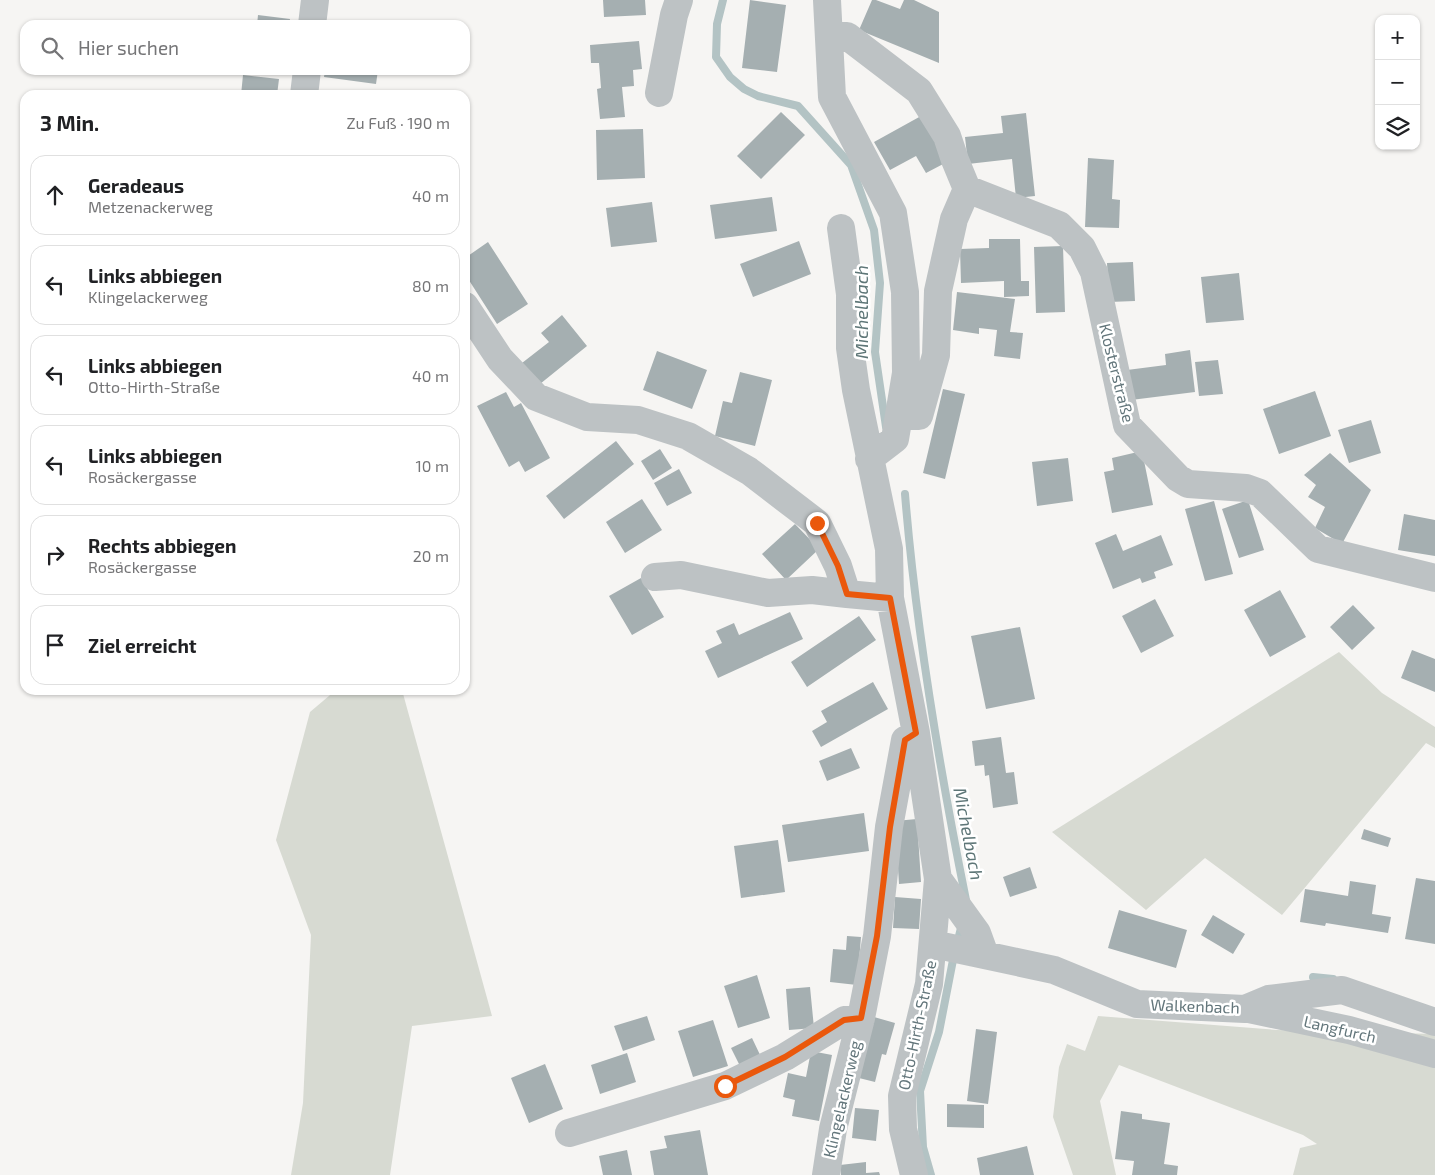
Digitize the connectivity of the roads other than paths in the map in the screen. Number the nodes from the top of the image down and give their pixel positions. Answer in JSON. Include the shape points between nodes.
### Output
{"nodes":[{"id":1,"x":316,"y":0,"type":"edge"},
{"id":2,"x":679,"y":0,"type":"edge"},
{"id":3,"x":827,"y":0,"type":"edge"},
{"id":4,"x":313,"y":20,"type":"edge"},
{"id":5,"x":829,"y":36,"type":"junction"},
{"id":6,"x":306,"y":75,"type":"edge"},
{"id":7,"x":305,"y":90,"type":"edge"},
{"id":8,"x":659,"y":93,"type":"dead end"},
{"id":9,"x":968,"y":189,"type":"junction"},
{"id":10,"x":841,"y":228,"type":"dead end"},
{"id":11,"x":470,"y":314,"type":"edge"},
{"id":12,"x":899,"y":416,"type":"junction"},
{"id":13,"x":869,"y":459,"type":"junction"},
{"id":14,"x":655,"y":577,"type":"dead end"},
{"id":15,"x":1435,"y":578,"type":"edge"},
{"id":16,"x":847,"y":594,"type":"junction"},
{"id":17,"x":890,"y":598,"type":"junction"},
{"id":18,"x":916,"y":733,"type":"junction"},
{"id":19,"x":938,"y":879,"type":"junction"},
{"id":20,"x":939,"y":946,"type":"junction"},
{"id":21,"x":980,"y":954,"type":"junction"},
{"id":22,"x":1245,"y":1009,"type":"junction"},
{"id":23,"x":861,"y":1018,"type":"junction"},
{"id":24,"x":1435,"y":1022,"type":"edge"},
{"id":25,"x":1435,"y":1054,"type":"edge"},
{"id":26,"x":569,"y":1133,"type":"dead end"},
{"id":27,"x":826,"y":1175,"type":"edge"},
{"id":28,"x":914,"y":1175,"type":"edge"}],
"edges":[{"from":1,"to":4,"type":"street"},
{"from":2,"to":8,"type":"street"},
{"from":3,"to":5,"type":"street"},
{"from":5,"to":9,"type":"street","via":[[848,36],[919,91],[947,136]]},
{"from":5,"to":12,"type":"street","via":[[832,97],[893,213],[905,292],[906,373]]},
{"from":6,"to":7,"type":"street"},
{"from":9,"to":12,"type":"street","via":[[954,218],[938,291],[936,355],[925,397],[919,416]]},
{"from":9,"to":15,"type":"street","name":"Klosterstraße","via":[[1059,225],[1082,248],[1094,272],[1127,425],[1178,478],[1188,484],[1246,488],[1260,493],[1318,549]]},
{"from":10,"to":13,"type":"street","name":"Otto-Hirth-Straße","via":[[850,294],[850,348]]},
{"from":11,"to":16,"type":"street","via":[[500,359],[536,397],[587,417],[638,420],[688,436],[749,471],[817,523],[838,566]]},
{"from":12,"to":13,"type":"street","via":[[894,439]]},
{"from":13,"to":17,"type":"street","name":"Otto-Hirth-Straße","via":[[889,550]]},
{"from":14,"to":16,"type":"street","via":[[681,575],[768,593],[812,590]]},
{"from":16,"to":17,"type":"street"},
{"from":17,"to":18,"type":"street","name":"Otto-Hirth-Straße"},
{"from":18,"to":19,"type":"street","name":"Otto-Hirth-Straße"},
{"from":18,"to":23,"type":"street","name":"Klingelackerweg","via":[[905,740],[890,827],[877,936]]},
{"from":19,"to":20,"type":"street","name":"Otto-Hirth-Straße"},
{"from":19,"to":21,"type":"street","via":[[977,933]]},
{"from":20,"to":21,"type":"street","name":"Walkenbach"},
{"from":20,"to":28,"type":"street","name":"Otto-Hirth-Straße","via":[[902,1096],[903,1129]]},
{"from":21,"to":22,"type":"street","name":"Walkenbach","via":[[1054,970],[1137,1004]]},
{"from":22,"to":24,"type":"street","name":"Walkenbach","via":[[1269,999],[1342,990]]},
{"from":22,"to":25,"type":"street","name":"Langfurch","via":[[1349,1030]]},
{"from":23,"to":26,"type":"street","via":[[844,1020],[785,1057],[725,1086]]},
{"from":23,"to":27,"type":"street","name":"Klingelackerweg","via":[[833,1129]]}]}
